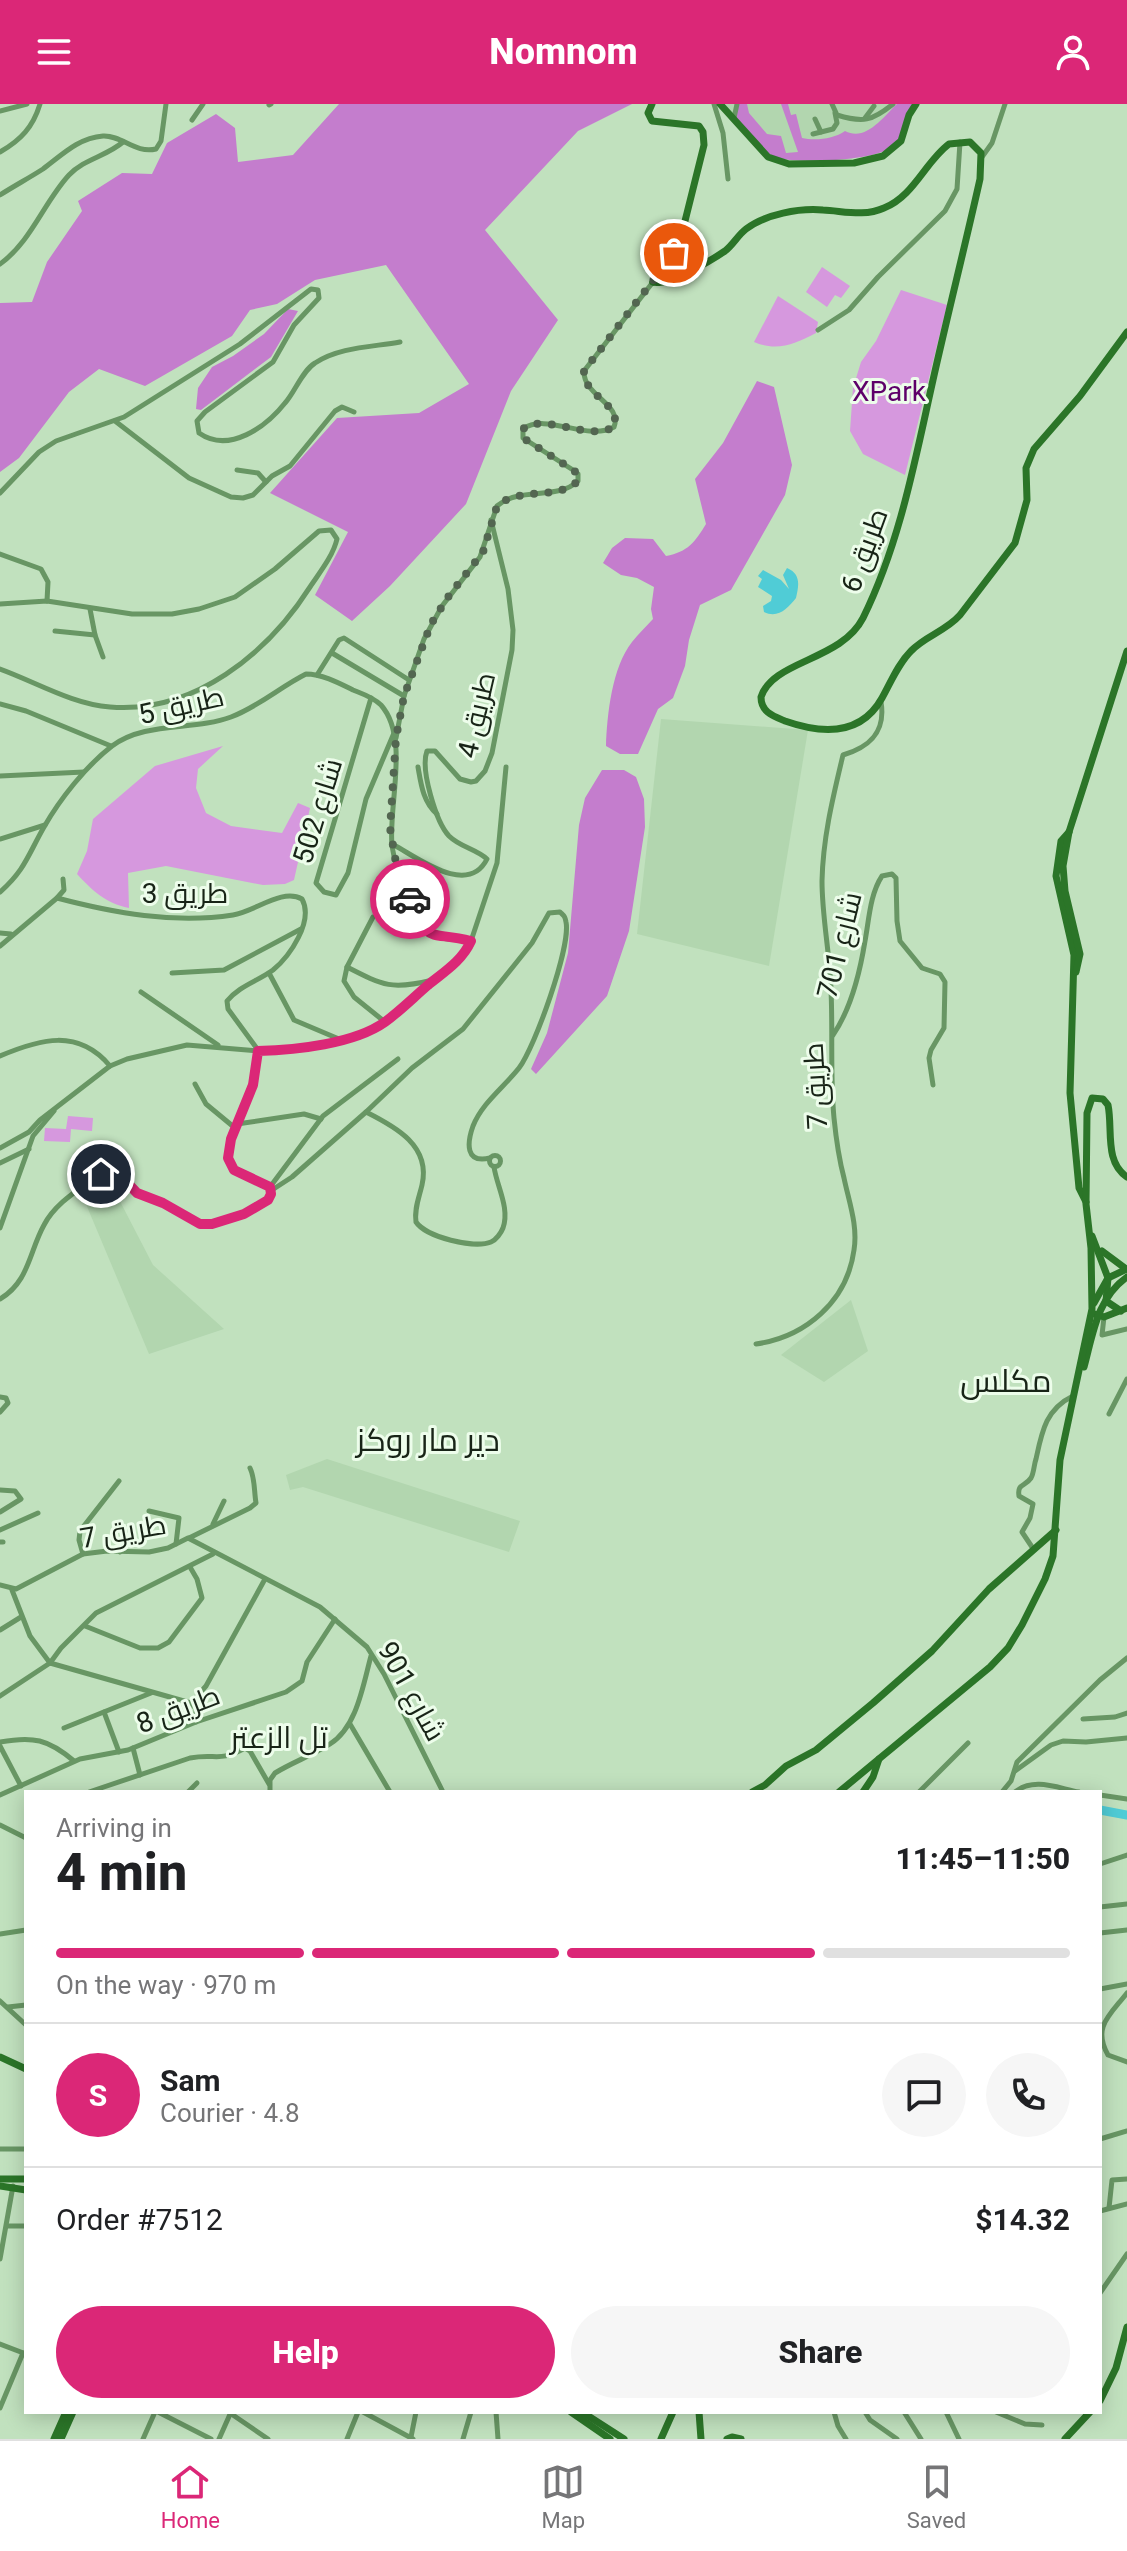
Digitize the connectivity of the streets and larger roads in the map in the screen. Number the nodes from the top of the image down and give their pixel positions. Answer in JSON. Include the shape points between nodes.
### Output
{"nodes":[{"id":1,"x":27,"y":104,"type":"edge"},
{"id":2,"x":40,"y":104,"type":"edge"},
{"id":3,"x":166,"y":104,"type":"edge"},
{"id":4,"x":203,"y":104,"type":"edge"},
{"id":5,"x":652,"y":104,"type":"edge"},
{"id":6,"x":717,"y":104,"type":"edge"},
{"id":7,"x":737,"y":104,"type":"edge"},
{"id":8,"x":834,"y":104,"type":"edge"},
{"id":9,"x":893,"y":104,"type":"edge"},
{"id":10,"x":916,"y":104,"type":"edge"},
{"id":11,"x":1005,"y":104,"type":"edge"},
{"id":12,"x":874,"y":106,"type":"dead end"},
{"id":13,"x":0,"y":111,"type":"edge"},
{"id":14,"x":834,"y":112,"type":"junction"},
{"id":15,"x":734,"y":118,"type":"junction"},
{"id":16,"x":815,"y":119,"type":"dead end"},
{"id":17,"x":192,"y":120,"type":"dead end"},
{"id":18,"x":860,"y":120,"type":"junction"},
{"id":19,"x":821,"y":132,"type":"junction"},
{"id":20,"x":813,"y":134,"type":"dead end"},
{"id":21,"x":959,"y":141,"type":"junction"},
{"id":22,"x":123,"y":142,"type":"junction"},
{"id":23,"x":0,"y":152,"type":"edge"},
{"id":24,"x":982,"y":157,"type":"junction"},
{"id":25,"x":728,"y":179,"type":"dead end"},
{"id":26,"x":0,"y":195,"type":"edge"},
{"id":27,"x":0,"y":264,"type":"edge"},
{"id":28,"x":653,"y":282,"type":"junction"},
{"id":29,"x":818,"y":330,"type":"dead end"},
{"id":30,"x":1127,"y":332,"type":"edge"},
{"id":31,"x":400,"y":342,"type":"dead end"},
{"id":32,"x":354,"y":412,"type":"dead end"},
{"id":33,"x":124,"y":417,"type":"junction"},
{"id":34,"x":115,"y":421,"type":"junction"},
{"id":35,"x":124,"y":428,"type":"junction"},
{"id":36,"x":237,"y":470,"type":"dead end"},
{"id":37,"x":266,"y":482,"type":"junction"},
{"id":38,"x":0,"y":493,"type":"edge"},
{"id":39,"x":491,"y":520,"type":"junction"},
{"id":40,"x":0,"y":554,"type":"edge"},
{"id":41,"x":47,"y":601,"type":"junction"},
{"id":42,"x":0,"y":604,"type":"edge"},
{"id":43,"x":90,"y":609,"type":"junction"},
{"id":44,"x":55,"y":631,"type":"dead end"},
{"id":45,"x":95,"y":635,"type":"junction"},
{"id":46,"x":1127,"y":651,"type":"edge"},
{"id":47,"x":332,"y":653,"type":"junction"},
{"id":48,"x":103,"y":657,"type":"dead end"},
{"id":49,"x":0,"y":669,"type":"edge"},
{"id":50,"x":317,"y":675,"type":"junction"},
{"id":51,"x":409,"y":680,"type":"junction"},
{"id":52,"x":404,"y":696,"type":"junction"},
{"id":53,"x":371,"y":698,"type":"junction"},
{"id":54,"x":881,"y":701,"type":"junction"},
{"id":55,"x":0,"y":704,"type":"edge"},
{"id":56,"x":395,"y":736,"type":"junction"},
{"id":57,"x":112,"y":746,"type":"junction"},
{"id":58,"x":418,"y":767,"type":"dead end"},
{"id":59,"x":506,"y":767,"type":"dead end"},
{"id":60,"x":85,"y":772,"type":"junction"},
{"id":61,"x":0,"y":776,"type":"edge"},
{"id":62,"x":438,"y":814,"type":"junction"},
{"id":63,"x":45,"y":824,"type":"junction"},
{"id":64,"x":30,"y":830,"type":"junction"},
{"id":65,"x":0,"y":839,"type":"edge"},
{"id":66,"x":37,"y":841,"type":"junction"},
{"id":67,"x":392,"y":846,"type":"junction"},
{"id":68,"x":63,"y":879,"type":"dead end"},
{"id":69,"x":0,"y":892,"type":"edge"},
{"id":70,"x":57,"y":898,"type":"junction"},
{"id":71,"x":373,"y":917,"type":"dead end"},
{"id":72,"x":302,"y":928,"type":"junction"},
{"id":73,"x":0,"y":933,"type":"edge"},
{"id":74,"x":12,"y":934,"type":"junction"},
{"id":75,"x":471,"y":941,"type":"junction"},
{"id":76,"x":1,"y":944,"type":"edge"},
{"id":77,"x":347,"y":967,"type":"junction"},
{"id":78,"x":172,"y":973,"type":"dead end"},
{"id":79,"x":269,"y":973,"type":"junction"},
{"id":80,"x":434,"y":980,"type":"junction"},
{"id":81,"x":141,"y":992,"type":"dead end"},
{"id":82,"x":385,"y":1022,"type":"junction"},
{"id":83,"x":832,"y":1036,"type":"junction"},
{"id":84,"x":340,"y":1039,"type":"junction"},
{"id":85,"x":219,"y":1046,"type":"junction"},
{"id":86,"x":258,"y":1051,"type":"junction"},
{"id":87,"x":0,"y":1056,"type":"edge"},
{"id":88,"x":398,"y":1059,"type":"dead end"},
{"id":89,"x":110,"y":1066,"type":"junction"},
{"id":90,"x":195,"y":1084,"type":"dead end"},
{"id":91,"x":933,"y":1085,"type":"dead end"},
{"id":92,"x":366,"y":1112,"type":"junction"},
{"id":93,"x":321,"y":1119,"type":"junction"},
{"id":94,"x":236,"y":1126,"type":"junction"},
{"id":95,"x":31,"y":1134,"type":"junction"},
{"id":96,"x":0,"y":1148,"type":"edge"},
{"id":97,"x":30,"y":1148,"type":"junction"},
{"id":98,"x":0,"y":1163,"type":"edge"},
{"id":99,"x":1127,"y":1177,"type":"edge"},
{"id":100,"x":271,"y":1188,"type":"junction"},
{"id":101,"x":1086,"y":1204,"type":"junction"},
{"id":102,"x":0,"y":1228,"type":"edge"},
{"id":103,"x":1090,"y":1230,"type":"junction"},
{"id":104,"x":1097,"y":1245,"type":"junction"},
{"id":105,"x":1127,"y":1272,"type":"edge"},
{"id":106,"x":1108,"y":1278,"type":"junction"},
{"id":107,"x":0,"y":1299,"type":"edge"},
{"id":108,"x":1106,"y":1301,"type":"junction"},
{"id":109,"x":1124,"y":1309,"type":"edge"},
{"id":110,"x":1098,"y":1314,"type":"junction"},
{"id":111,"x":1127,"y":1329,"type":"edge"},
{"id":112,"x":756,"y":1344,"type":"dead end"},
{"id":113,"x":1127,"y":1379,"type":"edge"},
{"id":114,"x":1073,"y":1396,"type":"junction"},
{"id":115,"x":0,"y":1397,"type":"edge"},
{"id":116,"x":0,"y":1412,"type":"edge"},
{"id":117,"x":1109,"y":1414,"type":"dead end"},
{"id":118,"x":250,"y":1468,"type":"dead end"},
{"id":119,"x":119,"y":1481,"type":"dead end"},
{"id":120,"x":0,"y":1490,"type":"edge"},
{"id":121,"x":224,"y":1501,"type":"dead end"},
{"id":122,"x":149,"y":1511,"type":"dead end"},
{"id":123,"x":0,"y":1512,"type":"edge"},
{"id":124,"x":38,"y":1513,"type":"dead end"},
{"id":125,"x":212,"y":1525,"type":"junction"},
{"id":126,"x":128,"y":1527,"type":"dead end"},
{"id":127,"x":0,"y":1530,"type":"edge"},
{"id":128,"x":1056,"y":1530,"type":"junction"},
{"id":129,"x":188,"y":1538,"type":"junction"},
{"id":130,"x":176,"y":1544,"type":"junction"},
{"id":131,"x":1034,"y":1550,"type":"junction"},
{"id":132,"x":120,"y":1552,"type":"junction"},
{"id":133,"x":83,"y":1554,"type":"junction"},
{"id":134,"x":214,"y":1554,"type":"junction"},
{"id":135,"x":190,"y":1567,"type":"junction"},
{"id":136,"x":265,"y":1579,"type":"junction"},
{"id":137,"x":0,"y":1585,"type":"edge"},
{"id":138,"x":12,"y":1590,"type":"junction"},
{"id":139,"x":21,"y":1617,"type":"junction"},
{"id":140,"x":335,"y":1619,"type":"junction"},
{"id":141,"x":85,"y":1626,"type":"junction"},
{"id":142,"x":0,"y":1630,"type":"edge"},
{"id":143,"x":371,"y":1654,"type":"junction"},
{"id":144,"x":1127,"y":1658,"type":"edge"},
{"id":145,"x":50,"y":1663,"type":"junction"},
{"id":146,"x":152,"y":1693,"type":"junction"},
{"id":147,"x":0,"y":1696,"type":"edge"},
{"id":148,"x":191,"y":1703,"type":"junction"},
{"id":149,"x":104,"y":1712,"type":"junction"},
{"id":150,"x":1127,"y":1713,"type":"edge"},
{"id":151,"x":1083,"y":1719,"type":"dead end"},
{"id":152,"x":196,"y":1722,"type":"junction"},
{"id":153,"x":350,"y":1723,"type":"junction"},
{"id":154,"x":64,"y":1728,"type":"dead end"},
{"id":155,"x":1127,"y":1738,"type":"edge"},
{"id":156,"x":968,"y":1743,"type":"dead end"},
{"id":157,"x":0,"y":1744,"type":"edge"},
{"id":158,"x":133,"y":1748,"type":"junction"},
{"id":159,"x":119,"y":1752,"type":"junction"},
{"id":160,"x":879,"y":1759,"type":"junction"},
{"id":161,"x":74,"y":1761,"type":"junction"},
{"id":162,"x":1015,"y":1772,"type":"junction"},
{"id":163,"x":140,"y":1775,"type":"junction"},
{"id":164,"x":197,"y":1783,"type":"dead end"},
{"id":165,"x":269,"y":1784,"type":"junction"},
{"id":166,"x":21,"y":1786,"type":"junction"},
{"id":167,"x":95,"y":1790,"type":"edge"},
{"id":168,"x":190,"y":1790,"type":"edge"},
{"id":169,"x":270,"y":1790,"type":"edge"},
{"id":170,"x":389,"y":1790,"type":"edge"},
{"id":171,"x":442,"y":1790,"type":"edge"},
{"id":172,"x":756,"y":1790,"type":"edge"},
{"id":173,"x":841,"y":1790,"type":"edge"},
{"id":174,"x":864,"y":1790,"type":"edge"},
{"id":175,"x":921,"y":1790,"type":"edge"},
{"id":176,"x":1003,"y":1790,"type":"edge"},
{"id":177,"x":1018,"y":1790,"type":"edge"},
{"id":178,"x":1069,"y":1790,"type":"edge"},
{"id":179,"x":0,"y":1795,"type":"edge"},
{"id":180,"x":1102,"y":1795,"type":"edge"},
{"id":181,"x":1127,"y":1799,"type":"edge"},
{"id":182,"x":0,"y":1825,"type":"edge"},
{"id":183,"x":24,"y":1837,"type":"edge"},
{"id":184,"x":1127,"y":1855,"type":"edge"},
{"id":185,"x":1102,"y":1863,"type":"edge"},
{"id":186,"x":1127,"y":1904,"type":"edge"},
{"id":187,"x":1102,"y":1907,"type":"edge"},
{"id":188,"x":24,"y":1930,"type":"edge"},
{"id":189,"x":1127,"y":1930,"type":"edge"},
{"id":190,"x":1102,"y":1933,"type":"edge"},
{"id":191,"x":0,"y":1934,"type":"edge"},
{"id":192,"x":1127,"y":1984,"type":"edge"},
{"id":193,"x":1102,"y":1989,"type":"edge"},
{"id":194,"x":1127,"y":1993,"type":"edge"},
{"id":195,"x":0,"y":2001,"type":"edge"},
{"id":196,"x":24,"y":2005,"type":"edge"},
{"id":197,"x":7,"y":2007,"type":"junction"},
{"id":198,"x":24,"y":2023,"type":"edge"},
{"id":199,"x":1102,"y":2031,"type":"edge"},
{"id":200,"x":1102,"y":2040,"type":"edge"},
{"id":201,"x":0,"y":2057,"type":"edge"},
{"id":202,"x":1127,"y":2062,"type":"edge"},
{"id":203,"x":24,"y":2068,"type":"edge"},
{"id":204,"x":1127,"y":2131,"type":"edge"},
{"id":205,"x":1102,"y":2138,"type":"edge"},
{"id":206,"x":0,"y":2149,"type":"edge"},
{"id":207,"x":24,"y":2149,"type":"edge"},
{"id":208,"x":0,"y":2179,"type":"edge"},
{"id":209,"x":24,"y":2179,"type":"edge"},
{"id":210,"x":1127,"y":2179,"type":"edge"},
{"id":211,"x":14,"y":2184,"type":"junction"},
{"id":212,"x":0,"y":2186,"type":"edge"},
{"id":213,"x":24,"y":2187,"type":"edge"},
{"id":214,"x":1127,"y":2204,"type":"edge"},
{"id":215,"x":1109,"y":2208,"type":"junction"},
{"id":216,"x":1102,"y":2210,"type":"edge"},
{"id":217,"x":7,"y":2226,"type":"junction"},
{"id":218,"x":24,"y":2226,"type":"edge"},
{"id":219,"x":1127,"y":2254,"type":"edge"},
{"id":220,"x":0,"y":2259,"type":"edge"},
{"id":221,"x":1102,"y":2290,"type":"edge"},
{"id":222,"x":1127,"y":2327,"type":"edge"},
{"id":223,"x":0,"y":2344,"type":"edge"},
{"id":224,"x":24,"y":2353,"type":"edge"},
{"id":225,"x":1102,"y":2397,"type":"edge"},
{"id":226,"x":0,"y":2408,"type":"edge"},
{"id":227,"x":65,"y":2414,"type":"edge"},
{"id":228,"x":72,"y":2414,"type":"edge"},
{"id":229,"x":156,"y":2414,"type":"edge"},
{"id":230,"x":161,"y":2414,"type":"edge"},
{"id":231,"x":231,"y":2414,"type":"edge"},
{"id":232,"x":232,"y":2414,"type":"edge"},
{"id":233,"x":359,"y":2414,"type":"edge"},
{"id":234,"x":364,"y":2414,"type":"edge"},
{"id":235,"x":416,"y":2414,"type":"edge"},
{"id":236,"x":470,"y":2414,"type":"edge"},
{"id":237,"x":496,"y":2414,"type":"edge"},
{"id":238,"x":574,"y":2414,"type":"edge"},
{"id":239,"x":589,"y":2414,"type":"edge"},
{"id":240,"x":670,"y":2414,"type":"edge"},
{"id":241,"x":699,"y":2414,"type":"edge"},
{"id":242,"x":835,"y":2414,"type":"edge"},
{"id":243,"x":866,"y":2414,"type":"edge"},
{"id":244,"x":905,"y":2414,"type":"edge"},
{"id":245,"x":947,"y":2414,"type":"edge"},
{"id":246,"x":1001,"y":2414,"type":"edge"},
{"id":247,"x":1088,"y":2414,"type":"edge"},
{"id":248,"x":1042,"y":2425,"type":"dead end"},
{"id":249,"x":412,"y":2438,"type":"edge"},
{"id":250,"x":611,"y":2438,"type":"edge"},
{"id":251,"x":54,"y":2439,"type":"edge"},
{"id":252,"x":61,"y":2439,"type":"edge"},
{"id":253,"x":143,"y":2439,"type":"edge"},
{"id":254,"x":211,"y":2439,"type":"edge"},
{"id":255,"x":219,"y":2439,"type":"edge"},
{"id":256,"x":268,"y":2439,"type":"edge"},
{"id":257,"x":347,"y":2439,"type":"edge"},
{"id":258,"x":463,"y":2439,"type":"edge"},
{"id":259,"x":498,"y":2439,"type":"edge"},
{"id":260,"x":624,"y":2439,"type":"edge"},
{"id":261,"x":661,"y":2439,"type":"edge"},
{"id":262,"x":701,"y":2439,"type":"edge"},
{"id":263,"x":727,"y":2439,"type":"edge"},
{"id":264,"x":741,"y":2439,"type":"edge"},
{"id":265,"x":846,"y":2439,"type":"edge"},
{"id":266,"x":897,"y":2439,"type":"edge"},
{"id":267,"x":921,"y":2439,"type":"edge"},
{"id":268,"x":959,"y":2439,"type":"edge"},
{"id":269,"x":1065,"y":2439,"type":"edge"}],
"edges":[{"from":1,"to":13,"type":"street"},
{"from":2,"to":23,"type":"street","via":[[30,127]]},
{"from":3,"to":22,"type":"street","via":[[156,149]]},
{"from":4,"to":17,"type":"street"},
{"from":5,"to":28,"type":"street","via":[[652,121],[699,126],[704,140],[679,245]]},
{"from":6,"to":15,"type":"street"},
{"from":6,"to":25,"type":"street"},
{"from":7,"to":15,"type":"street"},
{"from":8,"to":14,"type":"street"},
{"from":9,"to":18,"type":"street","via":[[876,117]]},
{"from":10,"to":15,"type":"street","via":[[895,148],[854,163],[774,160]]},
{"from":11,"to":24,"type":"street"},
{"from":12,"to":18,"type":"street"},
{"from":14,"to":18,"type":"street"},
{"from":14,"to":19,"type":"street","via":[[837,125]]},
{"from":16,"to":19,"type":"street"},
{"from":19,"to":20,"type":"street"},
{"from":21,"to":24,"type":"street","via":[[973,144]]},
{"from":21,"to":28,"type":"street","via":[[942,150],[892,205],[860,214],[790,212],[746,228],[723,252],[673,279]]},
{"from":21,"to":29,"type":"street","via":[[958,180],[950,205],[849,310]]},
{"from":22,"to":26,"type":"street","via":[[101,136],[79,143]]},
{"from":22,"to":27,"type":"street","via":[[70,174]]},
{"from":24,"to":54,"type":"street","name":"طريق 6","via":[[913,473],[879,583],[847,640],[773,679],[761,697],[763,709],[776,717],[831,730],[858,724]]},
{"from":28,"to":39,"type":"street","via":[[584,371],[587,385],[614,413],[614,427],[596,431],[534,423],[521,432],[527,442],[578,474],[578,481],[564,489],[503,501]]},
{"from":30,"to":54,"type":"street","name":"طريق 6","via":[[1034,449],[1026,468],[1027,500],[1015,543],[953,623],[906,656]]},
{"from":31,"to":33,"type":"street","via":[[337,353],[312,364],[285,404],[263,426],[241,437],[215,440],[199,433],[197,421],[205,412],[273,362],[294,325],[319,298],[318,290],[311,289],[240,344]]},
{"from":32,"to":37,"type":"street","via":[[342,407],[335,411],[290,466]]},
{"from":33,"to":34,"type":"street"},
{"from":33,"to":35,"type":"street"},
{"from":34,"to":35,"type":"street"},
{"from":34,"to":38,"type":"street","via":[[56,441]]},
{"from":35,"to":37,"type":"street","via":[[189,478],[231,497],[253,495]]},
{"from":36,"to":37,"type":"street","via":[[258,473]]},
{"from":39,"to":51,"type":"street","via":[[483,552],[436,615]]},
{"from":39,"to":62,"type":"street","name":"طريق 4","via":[[510,604],[512,650],[492,753],[480,778],[466,782],[435,751],[425,754]]},
{"from":40,"to":41,"type":"street","via":[[41,569],[48,582]]},
{"from":41,"to":42,"type":"street"},
{"from":41,"to":43,"type":"street"},
{"from":43,"to":45,"type":"street"},
{"from":43,"to":49,"type":"street","via":[[172,614],[221,604],[247,590],[319,531],[327,528],[337,539],[297,607],[259,650],[218,679],[173,699],[99,706]]},
{"from":44,"to":45,"type":"street"},
{"from":45,"to":48,"type":"street"},
{"from":46,"to":101,"type":"street","via":[[1069,832],[1061,841],[1056,876],[1072,941],[1070,1106],[1079,1188]]},
{"from":47,"to":50,"type":"street"},
{"from":47,"to":51,"type":"street","via":[[346,638]]},
{"from":47,"to":52,"type":"street"},
{"from":50,"to":53,"type":"street"},
{"from":50,"to":57,"type":"street","name":"طريق 5","via":[[301,676],[226,719],[152,732]]},
{"from":51,"to":52,"type":"street"},
{"from":52,"to":56,"type":"street"},
{"from":53,"to":56,"type":"street","via":[[382,707]]},
{"from":53,"to":56,"type":"street","name":"شارع 502","via":[[316,883],[329,894],[336,895],[345,882],[366,799]]},
{"from":54,"to":83,"type":"street","name":"طريق 7","via":[[876,738],[843,755],[829,811],[822,881]]},
{"from":55,"to":57,"type":"street"},
{"from":56,"to":67,"type":"street"},
{"from":57,"to":60,"type":"street","name":"طريق 5"},
{"from":58,"to":62,"type":"street","via":[[428,804]]},
{"from":59,"to":75,"type":"street","via":[[497,863]]},
{"from":60,"to":61,"type":"street"},
{"from":60,"to":63,"type":"street","name":"طريق 5"},
{"from":62,"to":67,"type":"street","name":"طريق 4","via":[[449,835],[487,859],[481,869],[454,875]]},
{"from":63,"to":64,"type":"street"},
{"from":63,"to":66,"type":"street","name":"طريق 5"},
{"from":64,"to":65,"type":"street"},
{"from":64,"to":66,"type":"street"},
{"from":66,"to":69,"type":"street","name":"طريق 5","via":[[24,869]]},
{"from":67,"to":75,"type":"street","via":[[424,928],[439,938]]},
{"from":68,"to":70,"type":"street","via":[[64,890]]},
{"from":70,"to":72,"type":"street","name":"طريق 3","via":[[145,916],[187,918],[247,912],[291,895],[305,902]]},
{"from":70,"to":74,"type":"street"},
{"from":71,"to":77,"type":"street"},
{"from":72,"to":78,"type":"street","via":[[224,970]]},
{"from":72,"to":79,"type":"street"},
{"from":73,"to":74,"type":"street"},
{"from":74,"to":76,"type":"street"},
{"from":75,"to":80,"type":"street"},
{"from":77,"to":80,"type":"street","via":[[390,987]]},
{"from":77,"to":82,"type":"street","via":[[348,990]]},
{"from":79,"to":84,"type":"street","via":[[294,1020]]},
{"from":79,"to":86,"type":"street","via":[[226,1003]]},
{"from":80,"to":82,"type":"street"},
{"from":81,"to":85,"type":"street"},
{"from":82,"to":84,"type":"street"},
{"from":83,"to":91,"type":"street","name":"شارع 701","via":[[849,1003],[876,887],[882,876],[892,874],[900,941],[922,968],[940,974],[945,982],[944,1028],[929,1058]]},
{"from":83,"to":112,"type":"street","name":"طريق 7","via":[[834,1118],[854,1251],[840,1291],[813,1322]]},
{"from":84,"to":86,"type":"street"},
{"from":85,"to":86,"type":"street"},
{"from":85,"to":89,"type":"street","via":[[187,1045]]},
{"from":86,"to":94,"type":"street","via":[[253,1085]]},
{"from":87,"to":89,"type":"street","via":[[44,1040],[79,1044]]},
{"from":88,"to":93,"type":"street"},
{"from":89,"to":95,"type":"street","via":[[40,1120]]},
{"from":90,"to":94,"type":"street","via":[[206,1104]]},
{"from":92,"to":92,"type":"street","via":[[397,1128],[414,1145],[424,1173],[416,1222],[429,1233],[477,1243],[496,1238],[503,1226],[504,1204],[494,1167],[500,1159],[494,1155],[478,1160],[470,1137],[478,1115],[520,1068],[542,1023],[566,933],[560,912],[549,913],[532,943],[463,1029]]},
{"from":92,"to":100,"type":"street","via":[[292,1177]]},
{"from":93,"to":94,"type":"street","via":[[304,1114]]},
{"from":93,"to":100,"type":"street"},
{"from":94,"to":100,"type":"street","via":[[229,1164]]},
{"from":95,"to":96,"type":"street"},
{"from":95,"to":97,"type":"street"},
{"from":97,"to":98,"type":"street"},
{"from":97,"to":102,"type":"street"},
{"from":99,"to":101,"type":"street","via":[[1114,1163],[1108,1105],[1092,1098],[1087,1113]]},
{"from":100,"to":107,"type":"street","via":[[268,1200],[244,1214],[200,1224],[137,1193],[118,1173],[101,1174],[51,1214],[23,1277]]},
{"from":101,"to":103,"type":"street"},
{"from":103,"to":104,"type":"street"},
{"from":103,"to":110,"type":"street"},
{"from":104,"to":105,"type":"street"},
{"from":104,"to":106,"type":"street"},
{"from":105,"to":106,"type":"street"},
{"from":105,"to":108,"type":"street"},
{"from":106,"to":108,"type":"street"},
{"from":106,"to":110,"type":"street","via":[[1098,1292]]},
{"from":108,"to":109,"type":"street"},
{"from":108,"to":110,"type":"street"},
{"from":109,"to":110,"type":"street"},
{"from":110,"to":111,"type":"street","via":[[1102,1335]]},
{"from":110,"to":114,"type":"street"},
{"from":113,"to":117,"type":"street"},
{"from":114,"to":128,"type":"street","via":[[1060,1460]]},
{"from":114,"to":131,"type":"street","via":[[1051,1412],[1032,1476],[1017,1494],[1033,1504],[1022,1532]]},
{"from":115,"to":116,"type":"street","via":[[8,1403]]},
{"from":118,"to":125,"type":"street","via":[[256,1503]]},
{"from":119,"to":133,"type":"street","via":[[80,1531]]},
{"from":120,"to":123,"type":"street","via":[[15,1491],[21,1499]]},
{"from":121,"to":125,"type":"street"},
{"from":122,"to":130,"type":"street","via":[[179,1518]]},
{"from":124,"to":127,"type":"street"},
{"from":125,"to":129,"type":"street"},
{"from":126,"to":132,"type":"street"},
{"from":128,"to":131,"type":"street"},
{"from":128,"to":160,"type":"street","via":[[1046,1578],[1008,1648]]},
{"from":129,"to":130,"type":"street","name":"7 طريق"},
{"from":129,"to":134,"type":"street","name":"7 طريق"},
{"from":130,"to":132,"type":"street","name":"7 طريق","via":[[149,1552]]},
{"from":131,"to":172,"type":"street","via":[[873,1703]]},
{"from":132,"to":133,"type":"street","name":"7 طريق"},
{"from":133,"to":138,"type":"street","name":"7 طريق"},
{"from":134,"to":135,"type":"street"},
{"from":134,"to":136,"type":"street","name":"7 طريق"},
{"from":135,"to":141,"type":"street","via":[[96,1613]]},
{"from":135,"to":141,"type":"street","via":[[202,1598],[164,1645],[140,1648]]},
{"from":136,"to":140,"type":"street","name":"7 طريق"},
{"from":136,"to":148,"type":"street","via":[[206,1686]]},
{"from":137,"to":138,"type":"street"},
{"from":138,"to":139,"type":"street"},
{"from":139,"to":142,"type":"street"},
{"from":139,"to":145,"type":"street"},
{"from":140,"to":143,"type":"street","name":"شارع 901"},
{"from":140,"to":152,"type":"street","name":"طريق 8","via":[[297,1686]]},
{"from":141,"to":145,"type":"street"},
{"from":143,"to":153,"type":"street"},
{"from":143,"to":171,"type":"street","name":"شارع 901"},
{"from":144,"to":162,"type":"street","via":[[1017,1762]]},
{"from":145,"to":146,"type":"street"},
{"from":145,"to":147,"type":"street"},
{"from":146,"to":148,"type":"street"},
{"from":146,"to":149,"type":"street"},
{"from":148,"to":152,"type":"street"},
{"from":149,"to":154,"type":"street"},
{"from":149,"to":159,"type":"street"},
{"from":150,"to":151,"type":"street"},
{"from":152,"to":158,"type":"street","name":"طريق 8"},
{"from":153,"to":165,"type":"street","via":[[330,1744],[275,1773]]},
{"from":153,"to":170,"type":"street"},
{"from":155,"to":162,"type":"street","via":[[1063,1741]]},
{"from":156,"to":175,"type":"street"},
{"from":157,"to":161,"type":"street","via":[[35,1739]]},
{"from":157,"to":166,"type":"street"},
{"from":158,"to":159,"type":"street","name":"طريق 8"},
{"from":158,"to":163,"type":"street"},
{"from":159,"to":161,"type":"street","name":"طريق 8"},
{"from":160,"to":173,"type":"street"},
{"from":160,"to":174,"type":"street"},
{"from":161,"to":166,"type":"street","name":"طريق 8"},
{"from":162,"to":176,"type":"street"},
{"from":163,"to":165,"type":"street","via":[[190,1758],[233,1756],[245,1748]]},
{"from":163,"to":167,"type":"street"},
{"from":164,"to":168,"type":"street"},
{"from":165,"to":169,"type":"street"},
{"from":166,"to":179,"type":"street","name":"طريق 8"},
{"from":177,"to":178,"type":"street","via":[[1040,1784]]},
{"from":180,"to":181,"type":"street"},
{"from":182,"to":183,"type":"street"},
{"from":184,"to":185,"type":"street"},
{"from":186,"to":187,"type":"street"},
{"from":188,"to":191,"type":"street"},
{"from":189,"to":190,"type":"street"},
{"from":192,"to":193,"type":"street"},
{"from":194,"to":199,"type":"street"},
{"from":195,"to":197,"type":"street"},
{"from":196,"to":197,"type":"street"},
{"from":197,"to":198,"type":"street"},
{"from":200,"to":202,"type":"street","via":[[1108,2055]]},
{"from":201,"to":203,"type":"street"},
{"from":204,"to":205,"type":"street"},
{"from":206,"to":207,"type":"street"},
{"from":208,"to":211,"type":"street"},
{"from":209,"to":211,"type":"street"},
{"from":210,"to":215,"type":"street","via":[[1112,2180]]},
{"from":211,"to":212,"type":"street"},
{"from":211,"to":213,"type":"street"},
{"from":211,"to":217,"type":"street"},
{"from":214,"to":215,"type":"street"},
{"from":215,"to":216,"type":"street"},
{"from":217,"to":218,"type":"street"},
{"from":217,"to":220,"type":"street"},
{"from":219,"to":221,"type":"street"},
{"from":222,"to":225,"type":"street"},
{"from":223,"to":224,"type":"street"},
{"from":224,"to":226,"type":"street"},
{"from":227,"to":251,"type":"street"},
{"from":228,"to":252,"type":"street"},
{"from":229,"to":253,"type":"street"},
{"from":230,"to":254,"type":"street"},
{"from":231,"to":255,"type":"street"},
{"from":232,"to":256,"type":"street"},
{"from":233,"to":257,"type":"street"},
{"from":234,"to":249,"type":"street"},
{"from":235,"to":249,"type":"street"},
{"from":236,"to":258,"type":"street"},
{"from":237,"to":259,"type":"street"},
{"from":238,"to":250,"type":"street"},
{"from":239,"to":260,"type":"street"},
{"from":240,"to":261,"type":"street"},
{"from":241,"to":262,"type":"street"},
{"from":242,"to":265,"type":"street"},
{"from":243,"to":266,"type":"street"},
{"from":244,"to":267,"type":"street"},
{"from":245,"to":268,"type":"street"},
{"from":246,"to":248,"type":"street"},
{"from":247,"to":269,"type":"street"},
{"from":263,"to":264,"type":"street"}]}
